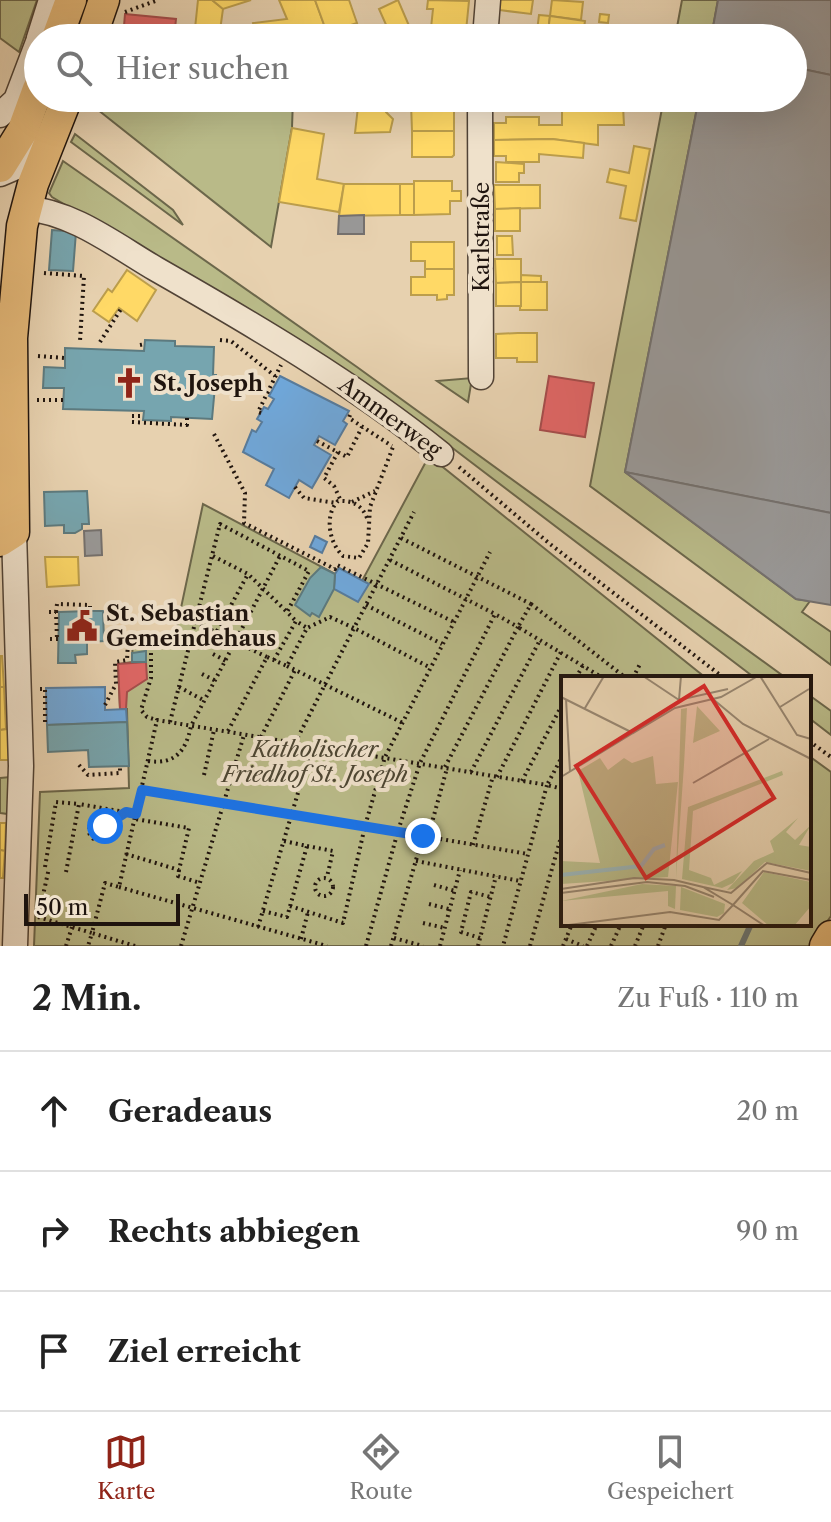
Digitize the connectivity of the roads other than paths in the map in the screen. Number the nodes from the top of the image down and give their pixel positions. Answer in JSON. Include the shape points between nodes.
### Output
{"nodes":[{"id":1,"x":488,"y":0,"type":"edge"},
{"id":2,"x":69,"y":1,"type":"edge"},
{"id":3,"x":113,"y":7,"type":"edge"},
{"id":4,"x":53,"y":24,"type":"edge"},
{"id":5,"x":101,"y":24,"type":"edge"},
{"id":6,"x":486,"y":24,"type":"edge"},
{"id":7,"x":24,"y":82,"type":"edge"},
{"id":8,"x":30,"y":112,"type":"edge"},
{"id":9,"x":61,"y":112,"type":"edge"},
{"id":10,"x":480,"y":112,"type":"edge"},
{"id":11,"x":0,"y":115,"type":"edge"},
{"id":12,"x":49,"y":143,"type":"junction"},
{"id":13,"x":0,"y":167,"type":"edge"},
{"id":14,"x":0,"y":174,"type":"edge"},
{"id":15,"x":29,"y":196,"type":"junction"},
{"id":16,"x":3,"y":297,"type":"edge"},
{"id":17,"x":481,"y":377,"type":"dead end"},
{"id":18,"x":441,"y":454,"type":"road end"},
{"id":19,"x":7,"y":537,"type":"edge"},
{"id":20,"x":831,"y":936,"type":"edge"},
{"id":21,"x":15,"y":946,"type":"edge"},
{"id":22,"x":825,"y":946,"type":"edge"}],
"edges":[{"from":1,"to":6,"type":"street"},
{"from":2,"to":4,"type":"main road"},
{"from":3,"to":5,"type":"main road"},
{"from":7,"to":11,"type":"street","via":[[16,100]]},
{"from":8,"to":13,"type":"main road"},
{"from":9,"to":12,"type":"main road"},
{"from":10,"to":17,"type":"street","name":"Karlstraße"},
{"from":12,"to":14,"type":"street"},
{"from":12,"to":15,"type":"main road"},
{"from":15,"to":16,"type":"main road"},
{"from":15,"to":18,"type":"street","name":"Ammerweg","via":[[289,349],[399,420]]},
{"from":16,"to":19,"type":"main road"},
{"from":19,"to":21,"type":"street","via":[[21,766]]},
{"from":20,"to":22,"type":"main road"}]}
